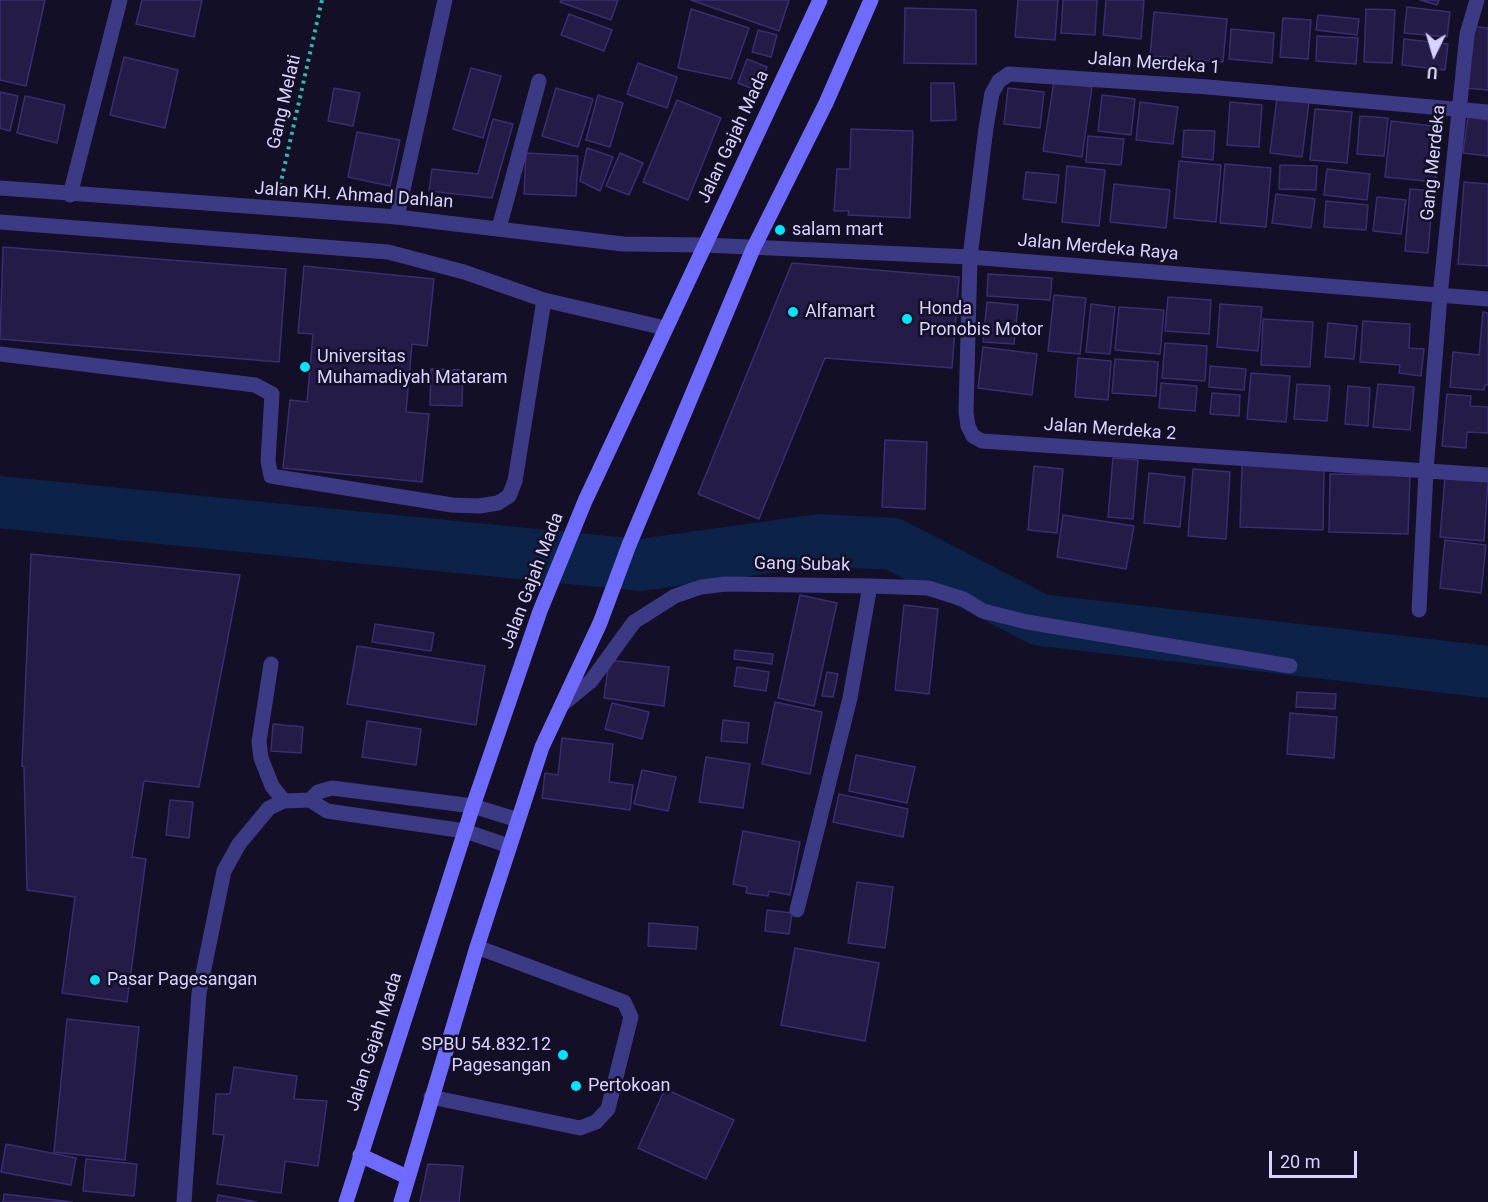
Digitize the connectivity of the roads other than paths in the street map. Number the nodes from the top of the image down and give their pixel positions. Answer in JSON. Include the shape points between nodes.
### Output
{"nodes":[{"id":1,"x":120,"y":0,"type":"edge"},
{"id":2,"x":445,"y":0,"type":"edge"},
{"id":3,"x":820,"y":0,"type":"edge"},
{"id":4,"x":871,"y":0,"type":"edge"},
{"id":5,"x":1477,"y":0,"type":"edge"},
{"id":6,"x":539,"y":81,"type":"dead end"},
{"id":7,"x":1458,"y":110,"type":"junction"},
{"id":8,"x":1488,"y":112,"type":"edge"},
{"id":9,"x":0,"y":188,"type":"edge"},
{"id":10,"x":70,"y":195,"type":"junction"},
{"id":11,"x":397,"y":218,"type":"junction"},
{"id":12,"x":0,"y":222,"type":"edge"},
{"id":13,"x":499,"y":228,"type":"junction"},
{"id":14,"x":704,"y":245,"type":"junction"},
{"id":15,"x":753,"y":249,"type":"junction"},
{"id":16,"x":970,"y":257,"type":"junction"},
{"id":17,"x":1440,"y":296,"type":"junction"},
{"id":18,"x":1488,"y":299,"type":"edge"},
{"id":19,"x":544,"y":300,"type":"junction"},
{"id":20,"x":665,"y":328,"type":"junction"},
{"id":21,"x":0,"y":354,"type":"edge"},
{"id":22,"x":1426,"y":471,"type":"junction"},
{"id":23,"x":1488,"y":475,"type":"edge"},
{"id":24,"x":870,"y":586,"type":"junction"},
{"id":25,"x":1419,"y":610,"type":"dead end"},
{"id":26,"x":271,"y":664,"type":"dead end"},
{"id":27,"x":1290,"y":666,"type":"dead end"},
{"id":28,"x":559,"y":709,"type":"junction"},
{"id":29,"x":310,"y":800,"type":"junction"},
{"id":30,"x":284,"y":801,"type":"junction"},
{"id":31,"x":473,"y":806,"type":"junction"},
{"id":32,"x":519,"y":820,"type":"junction"},
{"id":33,"x":465,"y":831,"type":"junction"},
{"id":34,"x":509,"y":846,"type":"junction"},
{"id":35,"x":797,"y":910,"type":"dead end"},
{"id":36,"x":477,"y":947,"type":"junction"},
{"id":37,"x":431,"y":1097,"type":"junction"},
{"id":38,"x":360,"y":1155,"type":"junction"},
{"id":39,"x":407,"y":1177,"type":"junction"},
{"id":40,"x":184,"y":1202,"type":"edge"},
{"id":41,"x":346,"y":1202,"type":"edge"},
{"id":42,"x":401,"y":1202,"type":"edge"}],
"edges":[{"from":1,"to":10,"type":"street"},
{"from":2,"to":11,"type":"street"},
{"from":3,"to":14,"type":"main road","name":"Jalan Gajah Mada"},
{"from":4,"to":15,"type":"main road","via":[[826,103]]},
{"from":5,"to":7,"type":"street","name":"Gang Merdeka","via":[[1467,34]]},
{"from":6,"to":13,"type":"street"},
{"from":7,"to":8,"type":"street","name":"Jalan Merdeka 1"},
{"from":7,"to":16,"type":"street","name":"Jalan Merdeka 1","via":[[1009,74],[999,81],[989,103]]},
{"from":7,"to":17,"type":"street","name":"Gang Merdeka"},
{"from":9,"to":10,"type":"street","name":"Jalan KH. Ahmad Dahlan"},
{"from":10,"to":11,"type":"street","name":"Jalan KH. Ahmad Dahlan"},
{"from":11,"to":13,"type":"street","name":"Jalan KH. Ahmad Dahlan"},
{"from":12,"to":19,"type":"street","via":[[388,252],[464,272]]},
{"from":13,"to":14,"type":"street","name":"Jalan KH. Ahmad Dahlan","via":[[623,244]]},
{"from":14,"to":15,"type":"street","name":"Jalan Merdeka Raya"},
{"from":14,"to":20,"type":"main road","name":"Jalan Gajah Mada"},
{"from":15,"to":16,"type":"street","name":"Jalan Merdeka Raya"},
{"from":15,"to":28,"type":"main road","via":[[600,623]]},
{"from":16,"to":17,"type":"street","name":"Jalan Merdeka Raya"},
{"from":16,"to":22,"type":"street","name":"Jalan Merdeka 2","via":[[966,412],[973,436],[982,441]]},
{"from":17,"to":18,"type":"street","name":"Jalan Merdeka Raya"},
{"from":17,"to":22,"type":"street"},
{"from":19,"to":20,"type":"street"},
{"from":19,"to":21,"type":"street","via":[[515,481],[509,496],[498,503],[479,506],[271,476],[268,461],[272,394],[255,385]]},
{"from":20,"to":31,"type":"main road","name":"Jalan Gajah Mada","via":[[540,610]]},
{"from":22,"to":23,"type":"street","name":"Jalan Merdeka 2"},
{"from":22,"to":25,"type":"street"},
{"from":24,"to":27,"type":"street","via":[[928,588],[963,599],[983,611],[1027,622]]},
{"from":24,"to":28,"type":"street","name":"Gang Subak","via":[[726,584],[675,596],[634,622],[591,681]]},
{"from":24,"to":35,"type":"street","name":"Gang Subak","via":[[850,698]]},
{"from":26,"to":30,"type":"street","via":[[259,742],[272,786]]},
{"from":28,"to":32,"type":"main road","via":[[542,747]]},
{"from":29,"to":30,"type":"street"},
{"from":29,"to":31,"type":"street","via":[[318,792],[332,788]]},
{"from":29,"to":33,"type":"street","via":[[327,811],[346,815]]},
{"from":30,"to":40,"type":"street","via":[[269,808],[239,844],[220,886],[199,993]]},
{"from":31,"to":32,"type":"street"},
{"from":31,"to":33,"type":"main road","name":"Jalan Gajah Mada"},
{"from":32,"to":34,"type":"main road"},
{"from":33,"to":34,"type":"street"},
{"from":33,"to":38,"type":"main road","name":"Jalan Gajah Mada"},
{"from":34,"to":36,"type":"main road"},
{"from":36,"to":37,"type":"main road"},
{"from":36,"to":37,"type":"street","via":[[624,1002],[631,1017],[608,1109],[596,1122],[580,1128]]},
{"from":37,"to":39,"type":"main road"},
{"from":38,"to":39,"type":"main road"},
{"from":38,"to":41,"type":"main road","name":"Jalan Gajah Mada"},
{"from":39,"to":42,"type":"main road"}]}
